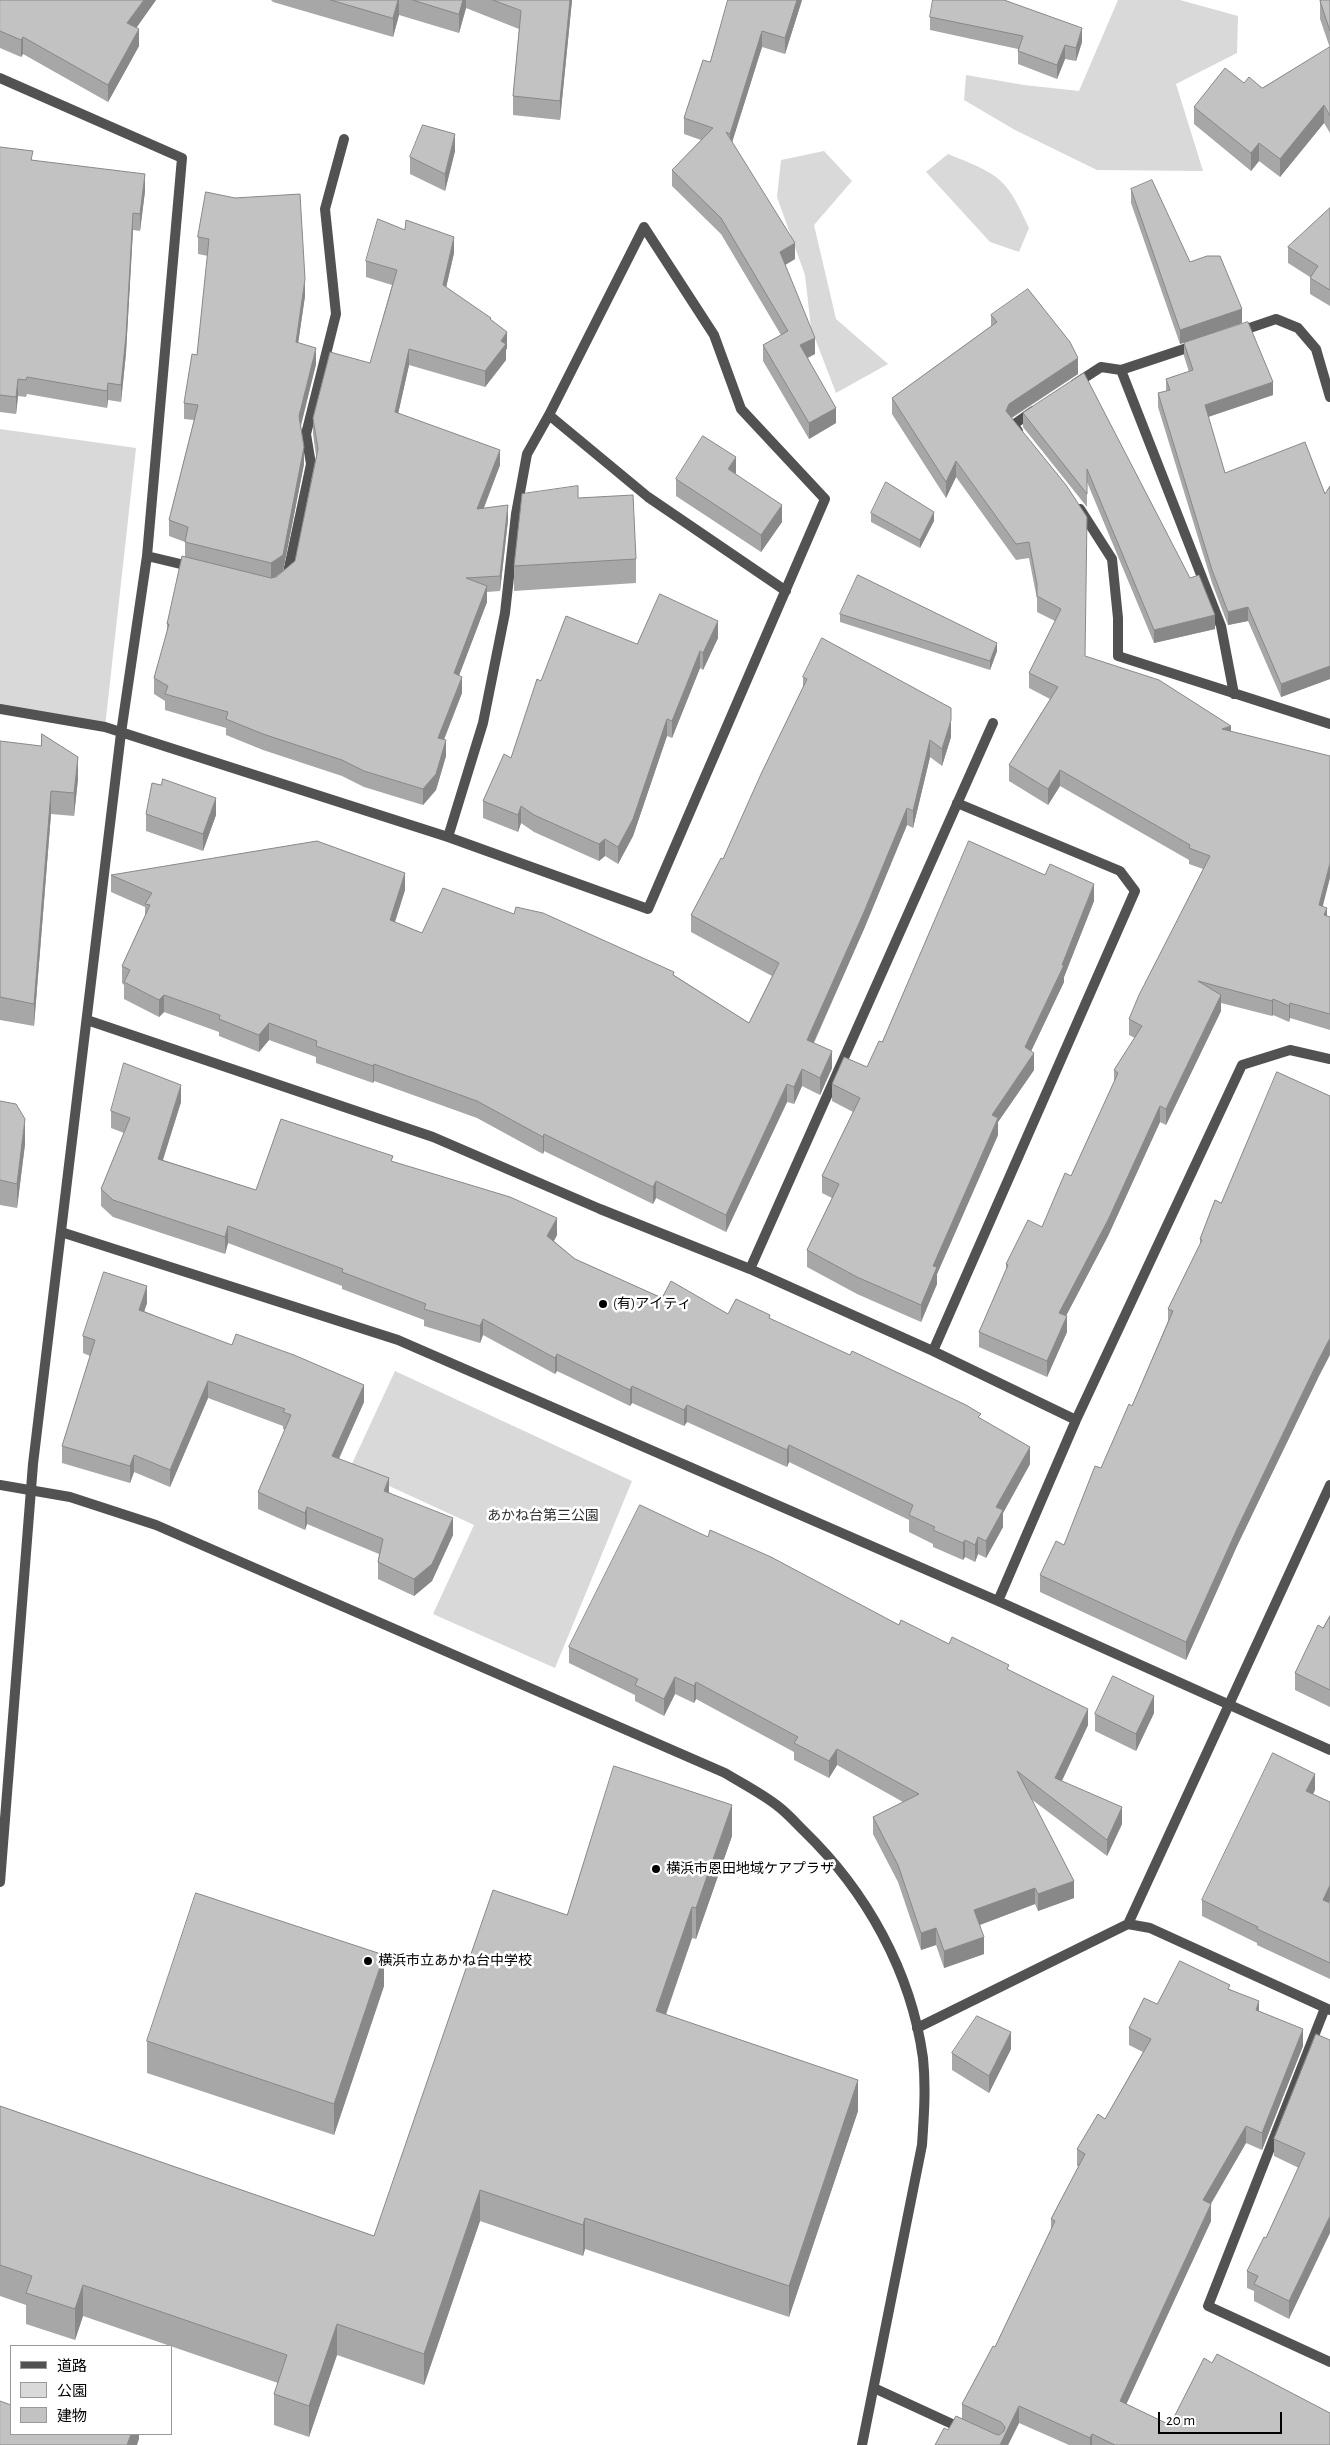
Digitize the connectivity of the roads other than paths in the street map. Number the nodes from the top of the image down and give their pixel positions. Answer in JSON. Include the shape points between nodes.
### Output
{"nodes":[{"id":1,"x":0,"y":78,"type":"edge"},
{"id":2,"x":344,"y":139,"type":"dead end"},
{"id":3,"x":1230,"y":334,"type":"edge"},
{"id":4,"x":1211,"y":340,"type":"edge"},
{"id":5,"x":1121,"y":370,"type":"junction"},
{"id":6,"x":1069,"y":388,"type":"edge"},
{"id":7,"x":1330,"y":397,"type":"edge"},
{"id":8,"x":1045,"y":404,"type":"edge"},
{"id":9,"x":550,"y":415,"type":"junction"},
{"id":10,"x":1025,"y":439,"type":"edge"},
{"id":11,"x":1072,"y":497,"type":"edge"},
{"id":12,"x":147,"y":556,"type":"junction"},
{"id":13,"x":204,"y":570,"type":"edge"},
{"id":14,"x":278,"y":583,"type":"edge"},
{"id":15,"x":786,"y":591,"type":"junction"},
{"id":16,"x":1234,"y":694,"type":"junction"},
{"id":17,"x":0,"y":709,"type":"edge"},
{"id":18,"x":993,"y":723,"type":"dead end"},
{"id":19,"x":1330,"y":724,"type":"edge"},
{"id":20,"x":121,"y":733,"type":"junction"},
{"id":21,"x":957,"y":803,"type":"junction"},
{"id":22,"x":448,"y":837,"type":"junction"},
{"id":23,"x":87,"y":1020,"type":"junction"},
{"id":24,"x":1330,"y":1059,"type":"edge"},
{"id":25,"x":61,"y":1232,"type":"junction"},
{"id":26,"x":750,"y":1269,"type":"junction"},
{"id":27,"x":933,"y":1351,"type":"junction"},
{"id":28,"x":1076,"y":1420,"type":"junction"},
{"id":29,"x":1330,"y":1485,"type":"edge"},
{"id":30,"x":0,"y":1486,"type":"edge"},
{"id":31,"x":30,"y":1489,"type":"junction"},
{"id":32,"x":1326,"y":1504,"type":"edge"},
{"id":33,"x":998,"y":1602,"type":"junction"},
{"id":34,"x":1229,"y":1704,"type":"junction"},
{"id":35,"x":1330,"y":1750,"type":"edge"},
{"id":36,"x":0,"y":1882,"type":"edge"},
{"id":37,"x":1128,"y":1924,"type":"junction"},
{"id":38,"x":1328,"y":2009,"type":"edge"},
{"id":39,"x":917,"y":2028,"type":"junction"},
{"id":40,"x":1330,"y":2362,"type":"edge"},
{"id":41,"x":874,"y":2388,"type":"junction"},
{"id":42,"x":973,"y":2434,"type":"edge"},
{"id":43,"x":862,"y":2445,"type":"edge"}],
"edges":[{"from":1,"to":12,"type":"street","via":[[182,158]]},
{"from":2,"to":14,"type":"street","via":[[325,209],[336,314],[306,434],[312,464],[289,576]]},
{"from":3,"to":7,"type":"street","via":[[1276,319],[1298,328],[1316,348]]},
{"from":4,"to":5,"type":"street"},
{"from":5,"to":6,"type":"street","via":[[1101,367]]},
{"from":5,"to":16,"type":"street","via":[[1221,626]]},
{"from":8,"to":10,"type":"street","via":[[1013,425]]},
{"from":9,"to":15,"type":"street","via":[[648,497]]},
{"from":9,"to":15,"type":"street","via":[[644,227],[714,335],[741,409],[825,499]]},
{"from":9,"to":22,"type":"street","via":[[526,454],[506,613],[487,705]]},
{"from":11,"to":16,"type":"street","via":[[1112,558],[1118,656]]},
{"from":12,"to":13,"type":"street"},
{"from":12,"to":20,"type":"street"},
{"from":15,"to":22,"type":"street","via":[[648,909]]},
{"from":16,"to":19,"type":"street"},
{"from":17,"to":20,"type":"street","via":[[105,727]]},
{"from":18,"to":21,"type":"street"},
{"from":20,"to":22,"type":"street"},
{"from":20,"to":23,"type":"street"},
{"from":21,"to":26,"type":"street"},
{"from":21,"to":27,"type":"street","via":[[1120,871],[1135,891]]},
{"from":23,"to":25,"type":"street"},
{"from":23,"to":26,"type":"street","via":[[433,1137]]},
{"from":24,"to":28,"type":"street","via":[[1290,1050],[1242,1065]]},
{"from":25,"to":31,"type":"street"},
{"from":25,"to":33,"type":"street","via":[[398,1340]]},
{"from":26,"to":27,"type":"street"},
{"from":27,"to":28,"type":"street"},
{"from":28,"to":33,"type":"street"},
{"from":29,"to":32,"type":"street"},
{"from":30,"to":31,"type":"street"},
{"from":31,"to":36,"type":"street"},
{"from":31,"to":39,"type":"street","via":[[70,1497],[156,1525],[725,1773],[780,1807],[827,1853],[867,1906],[901,1974]]},
{"from":32,"to":34,"type":"street"},
{"from":33,"to":34,"type":"street"},
{"from":34,"to":35,"type":"street"},
{"from":34,"to":37,"type":"street"},
{"from":37,"to":38,"type":"street","via":[[1150,1928]]},
{"from":37,"to":39,"type":"street"},
{"from":38,"to":40,"type":"street","via":[[1208,2306]]},
{"from":39,"to":41,"type":"street","via":[[925,2098],[922,2145]]},
{"from":41,"to":42,"type":"street"},
{"from":41,"to":43,"type":"street"}]}
